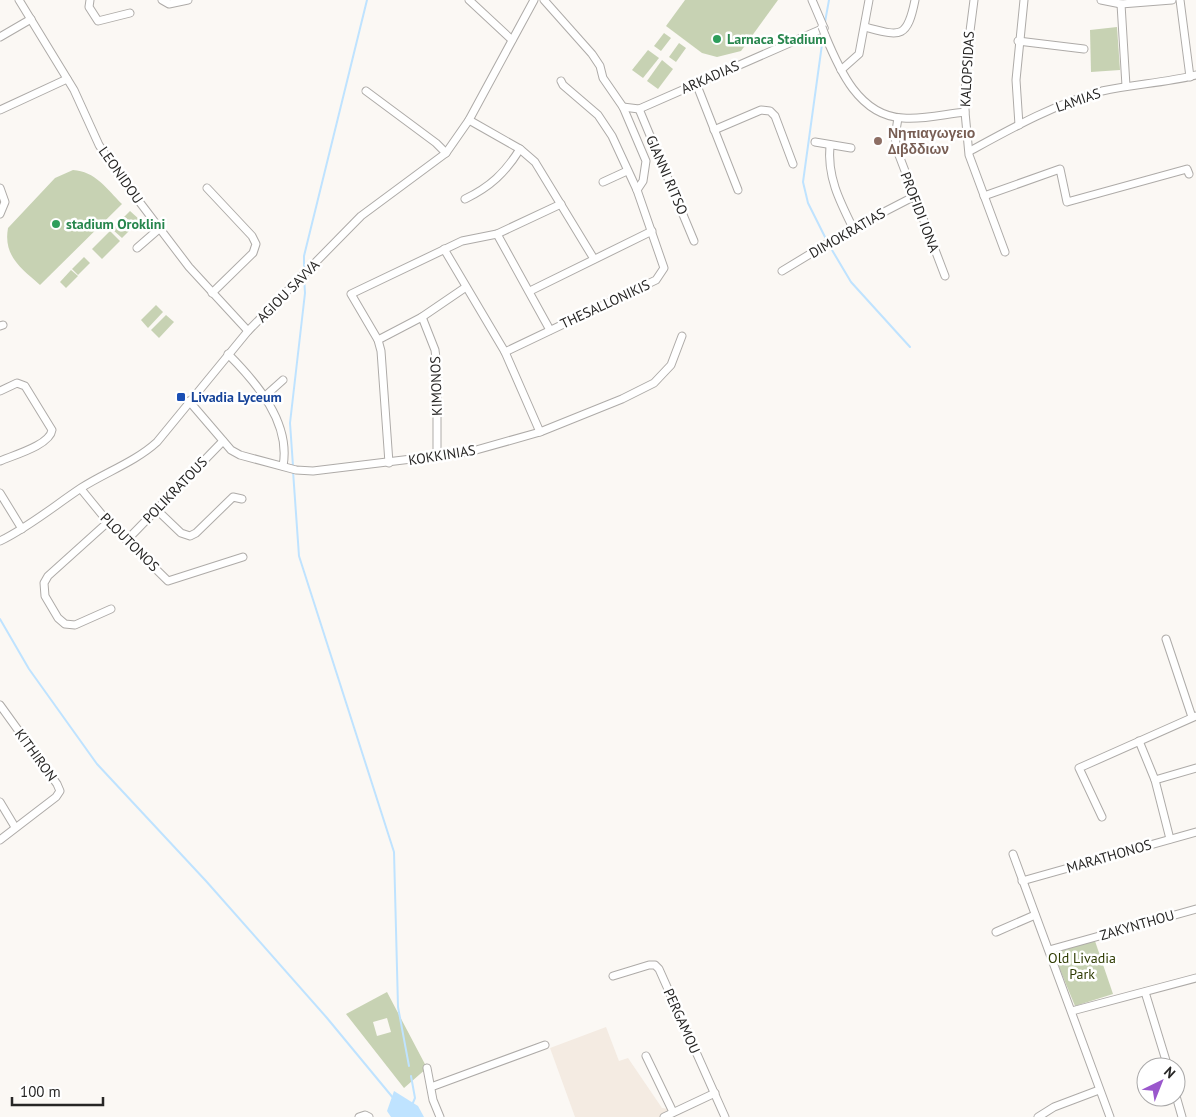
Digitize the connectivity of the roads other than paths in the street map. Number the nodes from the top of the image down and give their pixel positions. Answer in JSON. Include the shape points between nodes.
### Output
{"nodes":[{"id":1,"x":20,"y":0,"type":"edge"},
{"id":2,"x":90,"y":0,"type":"edge"},
{"id":3,"x":162,"y":0,"type":"edge"},
{"id":4,"x":188,"y":0,"type":"edge"},
{"id":5,"x":469,"y":0,"type":"edge"},
{"id":6,"x":534,"y":0,"type":"edge"},
{"id":7,"x":544,"y":0,"type":"edge"},
{"id":8,"x":812,"y":0,"type":"edge"},
{"id":9,"x":869,"y":0,"type":"edge"},
{"id":10,"x":915,"y":0,"type":"edge"},
{"id":11,"x":974,"y":0,"type":"edge"},
{"id":12,"x":1024,"y":0,"type":"edge"},
{"id":13,"x":1101,"y":0,"type":"edge"},
{"id":14,"x":1172,"y":0,"type":"edge"},
{"id":15,"x":1180,"y":0,"type":"edge"},
{"id":16,"x":1121,"y":4,"type":"junction"},
{"id":17,"x":130,"y":13,"type":"dead end"},
{"id":18,"x":31,"y":19,"type":"junction"},
{"id":19,"x":865,"y":27,"type":"junction"},
{"id":20,"x":824,"y":30,"type":"junction"},
{"id":21,"x":0,"y":37,"type":"edge"},
{"id":22,"x":512,"y":40,"type":"junction"},
{"id":23,"x":1018,"y":41,"type":"junction"},
{"id":24,"x":1084,"y":48,"type":"dead end"},
{"id":25,"x":841,"y":70,"type":"junction"},
{"id":26,"x":1193,"y":76,"type":"edge"},
{"id":27,"x":67,"y":78,"type":"junction"},
{"id":28,"x":561,"y":81,"type":"dead end"},
{"id":29,"x":696,"y":83,"type":"junction"},
{"id":30,"x":1126,"y":86,"type":"junction"},
{"id":31,"x":366,"y":91,"type":"dead end"},
{"id":32,"x":623,"y":107,"type":"junction"},
{"id":33,"x":639,"y":109,"type":"junction"},
{"id":34,"x":0,"y":110,"type":"edge"},
{"id":35,"x":965,"y":112,"type":"junction"},
{"id":36,"x":898,"y":118,"type":"junction"},
{"id":37,"x":469,"y":120,"type":"junction"},
{"id":38,"x":1019,"y":125,"type":"junction"},
{"id":39,"x":714,"y":130,"type":"junction"},
{"id":40,"x":815,"y":142,"type":"dead end"},
{"id":41,"x":830,"y":145,"type":"junction"},
{"id":42,"x":851,"y":148,"type":"dead end"},
{"id":43,"x":520,"y":149,"type":"junction"},
{"id":44,"x":970,"y":151,"type":"junction"},
{"id":45,"x":446,"y":153,"type":"junction"},
{"id":46,"x":792,"y":164,"type":"dead end"},
{"id":47,"x":627,"y":171,"type":"junction"},
{"id":48,"x":1189,"y":174,"type":"dead end"},
{"id":49,"x":603,"y":182,"type":"dead end"},
{"id":50,"x":0,"y":188,"type":"edge"},
{"id":51,"x":206,"y":188,"type":"dead end"},
{"id":52,"x":637,"y":190,"type":"junction"},
{"id":53,"x":738,"y":190,"type":"dead end"},
{"id":54,"x":984,"y":196,"type":"junction"},
{"id":55,"x":913,"y":197,"type":"junction"},
{"id":56,"x":465,"y":200,"type":"dead end"},
{"id":57,"x":561,"y":204,"type":"junction"},
{"id":58,"x":0,"y":214,"type":"edge"},
{"id":59,"x":160,"y":228,"type":"junction"},
{"id":60,"x":853,"y":228,"type":"junction"},
{"id":61,"x":652,"y":231,"type":"junction"},
{"id":62,"x":497,"y":234,"type":"junction"},
{"id":63,"x":694,"y":241,"type":"dead end"},
{"id":64,"x":137,"y":248,"type":"dead end"},
{"id":65,"x":444,"y":249,"type":"junction"},
{"id":66,"x":1005,"y":252,"type":"dead end"},
{"id":67,"x":594,"y":259,"type":"junction"},
{"id":68,"x":782,"y":271,"type":"dead end"},
{"id":69,"x":946,"y":276,"type":"dead end"},
{"id":70,"x":466,"y":286,"type":"junction"},
{"id":71,"x":530,"y":291,"type":"junction"},
{"id":72,"x":212,"y":293,"type":"junction"},
{"id":73,"x":422,"y":317,"type":"junction"},
{"id":74,"x":550,"y":330,"type":"junction"},
{"id":75,"x":248,"y":331,"type":"junction"},
{"id":76,"x":682,"y":336,"type":"dead end"},
{"id":77,"x":378,"y":340,"type":"junction"},
{"id":78,"x":505,"y":352,"type":"junction"},
{"id":79,"x":228,"y":354,"type":"junction"},
{"id":80,"x":283,"y":380,"type":"dead end"},
{"id":81,"x":0,"y":391,"type":"edge"},
{"id":82,"x":264,"y":398,"type":"junction"},
{"id":83,"x":189,"y":402,"type":"junction"},
{"id":84,"x":540,"y":432,"type":"junction"},
{"id":85,"x":223,"y":441,"type":"junction"},
{"id":86,"x":437,"y":456,"type":"junction"},
{"id":87,"x":0,"y":461,"type":"edge"},
{"id":88,"x":389,"y":463,"type":"junction"},
{"id":89,"x":284,"y":467,"type":"junction"},
{"id":90,"x":81,"y":489,"type":"junction"},
{"id":91,"x":0,"y":493,"type":"edge"},
{"id":92,"x":242,"y":499,"type":"dead end"},
{"id":93,"x":157,"y":510,"type":"junction"},
{"id":94,"x":108,"y":522,"type":"junction"},
{"id":95,"x":22,"y":529,"type":"junction"},
{"id":96,"x":127,"y":540,"type":"junction"},
{"id":97,"x":0,"y":541,"type":"edge"},
{"id":98,"x":243,"y":557,"type":"dead end"},
{"id":99,"x":111,"y":610,"type":"dead end"},
{"id":100,"x":1166,"y":639,"type":"dead end"},
{"id":101,"x":0,"y":705,"type":"edge"},
{"id":102,"x":1194,"y":716,"type":"edge"},
{"id":103,"x":1139,"y":741,"type":"junction"},
{"id":104,"x":1196,"y":768,"type":"edge"},
{"id":105,"x":1155,"y":780,"type":"junction"},
{"id":106,"x":0,"y":802,"type":"edge"},
{"id":107,"x":1102,"y":816,"type":"dead end"},
{"id":108,"x":15,"y":827,"type":"junction"},
{"id":109,"x":1196,"y":832,"type":"edge"},
{"id":110,"x":1170,"y":839,"type":"junction"},
{"id":111,"x":0,"y":840,"type":"edge"},
{"id":112,"x":1013,"y":854,"type":"dead end"},
{"id":113,"x":1022,"y":880,"type":"junction"},
{"id":114,"x":1196,"y":909,"type":"edge"},
{"id":115,"x":1035,"y":915,"type":"junction"},
{"id":116,"x":996,"y":932,"type":"dead end"},
{"id":117,"x":1050,"y":950,"type":"junction"},
{"id":118,"x":613,"y":976,"type":"dead end"},
{"id":119,"x":1196,"y":978,"type":"edge"},
{"id":120,"x":1145,"y":992,"type":"junction"},
{"id":121,"x":1072,"y":1012,"type":"junction"},
{"id":122,"x":545,"y":1045,"type":"dead end"},
{"id":123,"x":646,"y":1056,"type":"dead end"},
{"id":124,"x":1165,"y":1057,"type":"edge"},
{"id":125,"x":427,"y":1068,"type":"dead end"},
{"id":126,"x":430,"y":1087,"type":"junction"},
{"id":127,"x":1099,"y":1090,"type":"junction"},
{"id":128,"x":715,"y":1093,"type":"junction"},
{"id":129,"x":673,"y":1112,"type":"junction"},
{"id":130,"x":358,"y":1117,"type":"edge"},
{"id":131,"x":369,"y":1117,"type":"edge"},
{"id":132,"x":440,"y":1117,"type":"edge"},
{"id":133,"x":664,"y":1117,"type":"edge"},
{"id":134,"x":725,"y":1117,"type":"edge"},
{"id":135,"x":1038,"y":1117,"type":"edge"},
{"id":136,"x":1110,"y":1117,"type":"edge"}],
"edges":[{"from":1,"to":18,"type":"street","name":"LEONIDOU"},
{"from":2,"to":17,"type":"street","via":[[89,7],[98,22]]},
{"from":3,"to":4,"type":"street","via":[[169,4]]},
{"from":5,"to":22,"type":"street"},
{"from":6,"to":22,"type":"street","name":"AGIOU SAVVA"},
{"from":7,"to":32,"type":"street","via":[[592,54],[603,78]]},
{"from":8,"to":20,"type":"street"},
{"from":9,"to":19,"type":"street"},
{"from":10,"to":19,"type":"street","via":[[911,20],[899,33]]},
{"from":11,"to":35,"type":"street","name":"KALOPSIDAS","via":[[966,62]]},
{"from":12,"to":23,"type":"street"},
{"from":13,"to":16,"type":"street"},
{"from":14,"to":16,"type":"street"},
{"from":15,"to":26,"type":"street"},
{"from":16,"to":30,"type":"street"},
{"from":18,"to":21,"type":"street"},
{"from":18,"to":27,"type":"street","name":"LEONIDOU"},
{"from":19,"to":25,"type":"street","via":[[858,57]]},
{"from":20,"to":25,"type":"street"},
{"from":20,"to":29,"type":"street","name":"ARKADIAS"},
{"from":22,"to":37,"type":"street","name":"AGIOU SAVVA"},
{"from":23,"to":24,"type":"street"},
{"from":23,"to":38,"type":"street"},
{"from":25,"to":36,"type":"street","via":[[865,101]]},
{"from":26,"to":30,"type":"street","name":"LAMIAS"},
{"from":27,"to":34,"type":"street"},
{"from":27,"to":59,"type":"street","name":"LEONIDOU","via":[[99,145]]},
{"from":28,"to":47,"type":"street","via":[[605,124]]},
{"from":29,"to":33,"type":"street","name":"ARKADIAS"},
{"from":29,"to":39,"type":"street"},
{"from":30,"to":38,"type":"street","name":"LAMIAS","via":[[1075,100]]},
{"from":31,"to":45,"type":"street"},
{"from":32,"to":33,"type":"street"},
{"from":32,"to":52,"type":"street","via":[[646,161],[643,181]]},
{"from":33,"to":63,"type":"street","name":"GIANNI RITSO"},
{"from":35,"to":36,"type":"street"},
{"from":35,"to":44,"type":"street","name":"KALOPSIDAS"},
{"from":36,"to":55,"type":"street","name":"PROFIDI IONA","via":[[896,145]]},
{"from":37,"to":43,"type":"street"},
{"from":37,"to":45,"type":"street","name":"AGIOU SAVVA"},
{"from":38,"to":44,"type":"street","name":"LAMIAS"},
{"from":39,"to":46,"type":"street","via":[[761,110],[770,111],[775,116]]},
{"from":39,"to":53,"type":"street"},
{"from":40,"to":41,"type":"street"},
{"from":41,"to":42,"type":"street"},
{"from":41,"to":60,"type":"street","via":[[832,182]]},
{"from":43,"to":56,"type":"street","via":[[496,181]]},
{"from":43,"to":57,"type":"street","via":[[544,174]]},
{"from":44,"to":54,"type":"street","name":"KALOPSIDAS"},
{"from":45,"to":75,"type":"street","name":"AGIOU SAVVA","via":[[370,207]]},
{"from":47,"to":49,"type":"street"},
{"from":47,"to":52,"type":"street"},
{"from":48,"to":54,"type":"street","via":[[1187,169],[1067,202],[1060,169]]},
{"from":50,"to":58,"type":"street","via":[[5,202]]},
{"from":51,"to":72,"type":"street","via":[[256,244],[253,253]]},
{"from":52,"to":61,"type":"street"},
{"from":54,"to":66,"type":"street","name":"KALOPSIDAS"},
{"from":55,"to":60,"type":"street","name":"DIMOKRATIAS"},
{"from":55,"to":69,"type":"street","name":"PROFIDI IONA"},
{"from":57,"to":62,"type":"street"},
{"from":57,"to":67,"type":"street"},
{"from":59,"to":64,"type":"street"},
{"from":59,"to":72,"type":"street","name":"LEONIDOU"},
{"from":60,"to":68,"type":"street","name":"DIMOKRATIAS"},
{"from":61,"to":67,"type":"street"},
{"from":61,"to":74,"type":"street","name":"THESALLONIKIS","via":[[664,262],[661,276]]},
{"from":62,"to":65,"type":"street","via":[[462,241]]},
{"from":62,"to":71,"type":"street"},
{"from":65,"to":70,"type":"street"},
{"from":65,"to":77,"type":"street","via":[[350,294]]},
{"from":67,"to":71,"type":"street"},
{"from":70,"to":73,"type":"street"},
{"from":70,"to":78,"type":"street"},
{"from":71,"to":74,"type":"street"},
{"from":72,"to":75,"type":"street","name":"LEONIDOU"},
{"from":73,"to":77,"type":"street"},
{"from":73,"to":86,"type":"street","name":"KIMONOS","via":[[438,367]]},
{"from":74,"to":78,"type":"street","name":"THESALLONIKIS"},
{"from":75,"to":79,"type":"street","name":"AGIOU SAVVA"},
{"from":76,"to":84,"type":"street","name":"KOKKINIAS","via":[[671,365],[654,383]]},
{"from":77,"to":88,"type":"street","via":[[382,356]]},
{"from":78,"to":84,"type":"street"},
{"from":79,"to":82,"type":"street"},
{"from":79,"to":83,"type":"street","name":"AGIOU SAVVA"},
{"from":80,"to":82,"type":"street"},
{"from":81,"to":87,"type":"street","via":[[17,384],[25,386],[52,430],[45,442]]},
{"from":82,"to":89,"type":"street","via":[[280,423]]},
{"from":83,"to":85,"type":"street","name":"KOKKINIAS"},
{"from":83,"to":90,"type":"street","name":"AGIOU SAVVA","via":[[144,453]]},
{"from":84,"to":86,"type":"street","name":"KOKKINIAS","via":[[469,452]]},
{"from":85,"to":89,"type":"street","name":"KOKKINIAS","via":[[240,455]]},
{"from":85,"to":93,"type":"street","name":"POLIKRATOUS"},
{"from":86,"to":88,"type":"street","name":"KOKKINIAS"},
{"from":88,"to":89,"type":"street","name":"KOKKINIAS","via":[[335,470]]},
{"from":90,"to":94,"type":"street","name":"PLOUTONOS"},
{"from":90,"to":95,"type":"street","name":"AGIOU SAVVA"},
{"from":91,"to":95,"type":"street"},
{"from":92,"to":93,"type":"street","via":[[233,497],[190,536],[181,533]]},
{"from":93,"to":96,"type":"street","name":"POLIKRATOUS"},
{"from":94,"to":96,"type":"street","name":"PLOUTONOS"},
{"from":94,"to":99,"type":"street","via":[[48,576],[43,588],[56,616],[66,624],[75,624]]},
{"from":95,"to":97,"type":"street","name":"AGIOU SAVVA"},
{"from":96,"to":98,"type":"street","name":"PLOUTONOS","via":[[168,581]]},
{"from":100,"to":102,"type":"street"},
{"from":101,"to":108,"type":"street","name":"KITHIRON","via":[[60,791]]},
{"from":102,"to":103,"type":"street"},
{"from":103,"to":105,"type":"street"},
{"from":103,"to":107,"type":"street","via":[[1079,768]]},
{"from":104,"to":105,"type":"street"},
{"from":105,"to":110,"type":"street"},
{"from":106,"to":108,"type":"street"},
{"from":108,"to":111,"type":"street","name":"KITHIRON"},
{"from":109,"to":110,"type":"street","name":"MARATHONOS"},
{"from":110,"to":113,"type":"street","name":"MARATHONOS"},
{"from":112,"to":113,"type":"street"},
{"from":113,"to":115,"type":"street"},
{"from":114,"to":117,"type":"street","name":"ZAKYNTHOU"},
{"from":115,"to":116,"type":"street"},
{"from":115,"to":117,"type":"street"},
{"from":117,"to":121,"type":"street"},
{"from":118,"to":128,"type":"street","name":"PERGAMOU","via":[[649,965],[658,968]]},
{"from":119,"to":120,"type":"street"},
{"from":120,"to":121,"type":"street"},
{"from":120,"to":124,"type":"street"},
{"from":121,"to":127,"type":"street"},
{"from":122,"to":126,"type":"street"},
{"from":123,"to":129,"type":"street"},
{"from":125,"to":126,"type":"street"},
{"from":126,"to":132,"type":"street"},
{"from":127,"to":135,"type":"street"},
{"from":127,"to":136,"type":"street"},
{"from":128,"to":129,"type":"street"},
{"from":128,"to":134,"type":"street","name":"PERGAMOU"},
{"from":129,"to":133,"type":"street"},
{"from":130,"to":131,"type":"street"}]}
